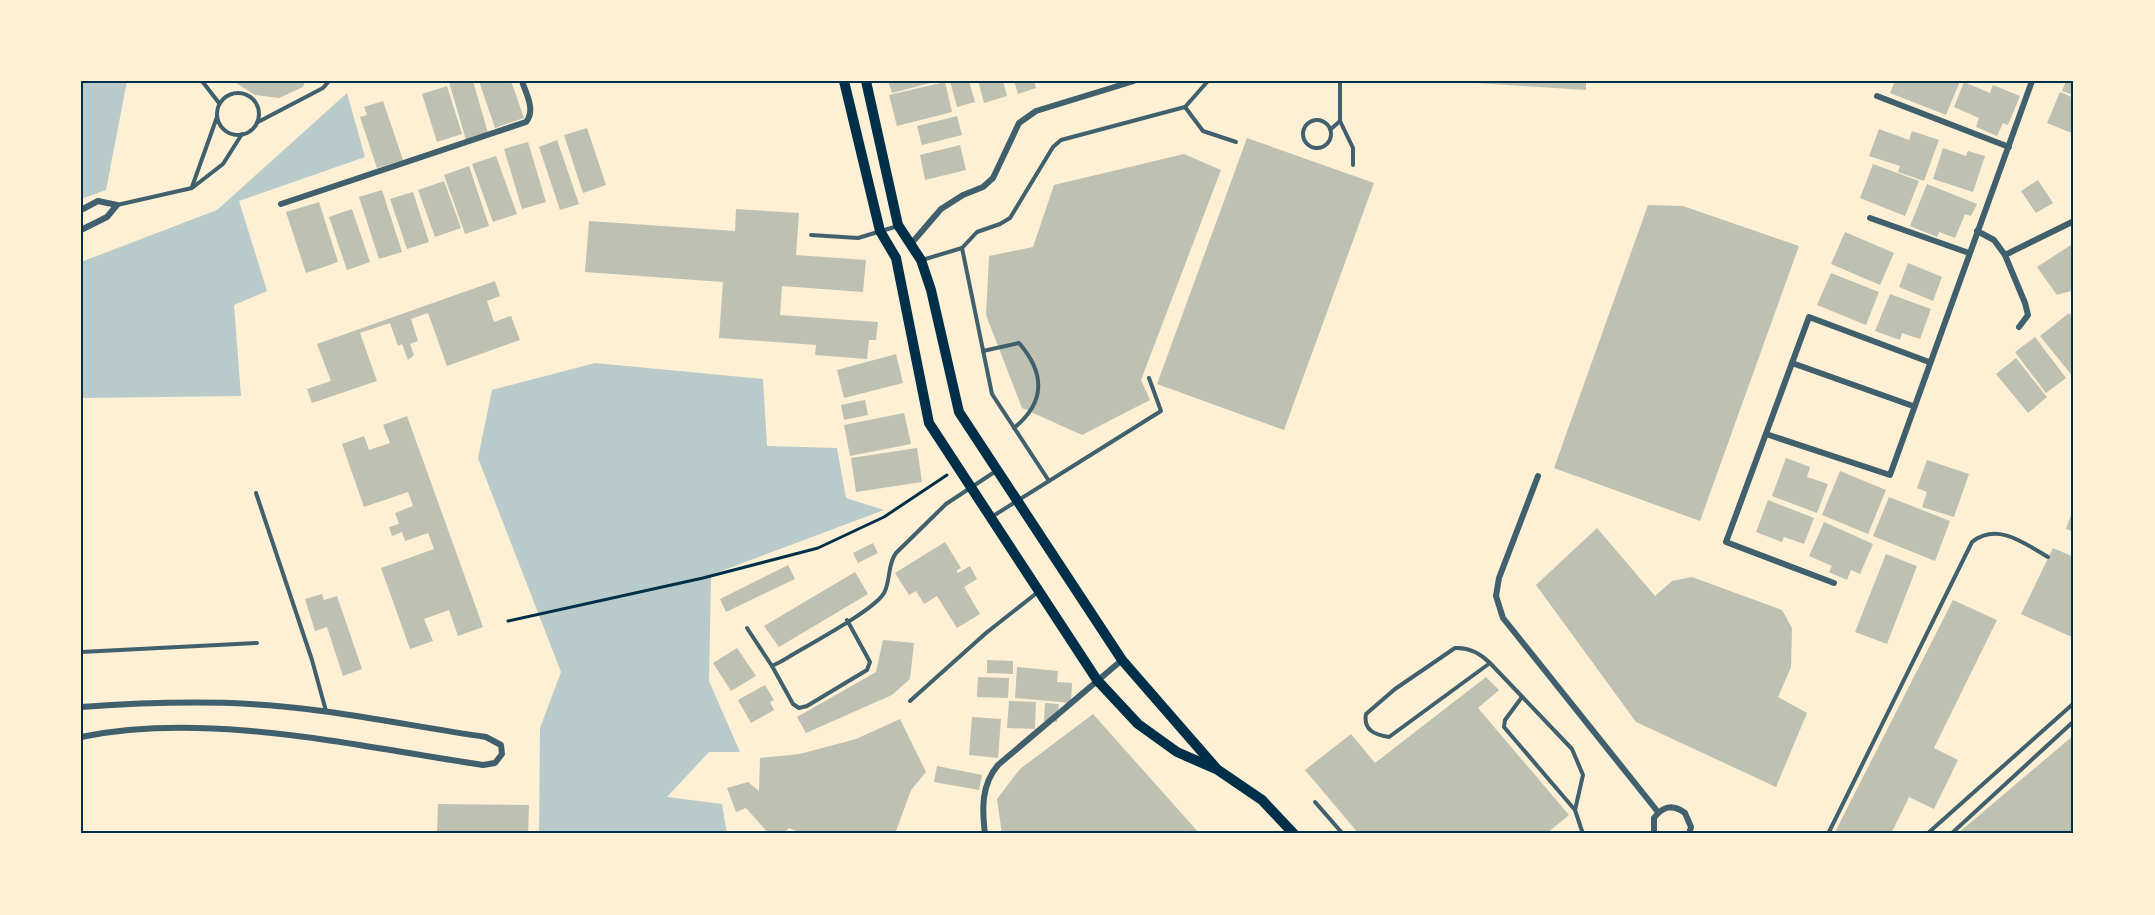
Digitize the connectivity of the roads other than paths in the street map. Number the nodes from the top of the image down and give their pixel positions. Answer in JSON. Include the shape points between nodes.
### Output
{"nodes":[{"id":1,"x":202,"y":81,"type":"edge"},
{"id":2,"x":329,"y":81,"type":"edge"},
{"id":3,"x":522,"y":81,"type":"edge"},
{"id":4,"x":844,"y":81,"type":"edge"},
{"id":5,"x":866,"y":81,"type":"edge"},
{"id":6,"x":1134,"y":81,"type":"edge"},
{"id":7,"x":1208,"y":81,"type":"edge"},
{"id":8,"x":1340,"y":81,"type":"edge"},
{"id":9,"x":2032,"y":81,"type":"edge"},
{"id":10,"x":1876,"y":96,"type":"dead end"},
{"id":11,"x":219,"y":103,"type":"junction"},
{"id":12,"x":1185,"y":107,"type":"junction"},
{"id":13,"x":217,"y":117,"type":"junction"},
{"id":14,"x":258,"y":122,"type":"junction"},
{"id":15,"x":1340,"y":122,"type":"junction"},
{"id":16,"x":1330,"y":129,"type":"junction"},
{"id":17,"x":242,"y":134,"type":"junction"},
{"id":18,"x":1236,"y":142,"type":"dead end"},
{"id":19,"x":2009,"y":147,"type":"junction"},
{"id":20,"x":1353,"y":165,"type":"dead end"},
{"id":21,"x":192,"y":188,"type":"junction"},
{"id":22,"x":281,"y":204,"type":"dead end"},
{"id":23,"x":117,"y":205,"type":"junction"},
{"id":24,"x":81,"y":210,"type":"edge"},
{"id":25,"x":1870,"y":218,"type":"dead end"},
{"id":26,"x":2074,"y":221,"type":"edge"},
{"id":27,"x":898,"y":225,"type":"junction"},
{"id":28,"x":81,"y":230,"type":"edge"},
{"id":29,"x":880,"y":231,"type":"junction"},
{"id":30,"x":1977,"y":231,"type":"junction"},
{"id":31,"x":811,"y":234,"type":"dead end"},
{"id":32,"x":910,"y":245,"type":"junction"},
{"id":33,"x":962,"y":248,"type":"junction"},
{"id":34,"x":1969,"y":253,"type":"junction"},
{"id":35,"x":2005,"y":255,"type":"junction"},
{"id":36,"x":921,"y":260,"type":"junction"},
{"id":37,"x":2019,"y":327,"type":"dead end"},
{"id":38,"x":983,"y":351,"type":"junction"},
{"id":39,"x":1792,"y":363,"type":"junction"},
{"id":40,"x":1929,"y":363,"type":"junction"},
{"id":41,"x":1149,"y":378,"type":"dead end"},
{"id":42,"x":1913,"y":406,"type":"junction"},
{"id":43,"x":1014,"y":428,"type":"junction"},
{"id":44,"x":1766,"y":434,"type":"junction"},
{"id":45,"x":996,"y":471,"type":"junction"},
{"id":46,"x":1538,"y":476,"type":"dead end"},
{"id":47,"x":1049,"y":481,"type":"junction"},
{"id":48,"x":971,"y":487,"type":"junction"},
{"id":49,"x":256,"y":493,"type":"dead end"},
{"id":50,"x":1017,"y":502,"type":"junction"},
{"id":51,"x":991,"y":518,"type":"junction"},
{"id":52,"x":2048,"y":556,"type":"dead end"},
{"id":53,"x":1834,"y":583,"type":"dead end"},
{"id":54,"x":1039,"y":591,"type":"junction"},
{"id":55,"x":848,"y":620,"type":"junction"},
{"id":56,"x":747,"y":628,"type":"dead end"},
{"id":57,"x":257,"y":643,"type":"dead end"},
{"id":58,"x":81,"y":652,"type":"edge"},
{"id":59,"x":1122,"y":660,"type":"junction"},
{"id":60,"x":1490,"y":663,"type":"junction"},
{"id":61,"x":772,"y":666,"type":"junction"},
{"id":62,"x":1097,"y":680,"type":"junction"},
{"id":63,"x":1522,"y":697,"type":"junction"},
{"id":64,"x":910,"y":701,"type":"dead end"},
{"id":65,"x":2074,"y":703,"type":"edge"},
{"id":66,"x":81,"y":707,"type":"edge"},
{"id":67,"x":326,"y":712,"type":"junction"},
{"id":68,"x":2074,"y":721,"type":"edge"},
{"id":69,"x":81,"y":737,"type":"edge"},
{"id":70,"x":1218,"y":770,"type":"junction"},
{"id":71,"x":1315,"y":802,"type":"dead end"},
{"id":72,"x":1575,"y":810,"type":"junction"},
{"id":73,"x":1658,"y":812,"type":"junction"},
{"id":74,"x":1581,"y":833,"type":"edge"},
{"id":75,"x":985,"y":834,"type":"edge"},
{"id":76,"x":1294,"y":834,"type":"edge"},
{"id":77,"x":1343,"y":834,"type":"edge"},
{"id":78,"x":1654,"y":834,"type":"edge"},
{"id":79,"x":1689,"y":834,"type":"edge"},
{"id":80,"x":1828,"y":834,"type":"edge"},
{"id":81,"x":1927,"y":834,"type":"edge"},
{"id":82,"x":1951,"y":834,"type":"edge"}],
"edges":[{"from":1,"to":11,"type":"lane"},
{"from":2,"to":14,"type":"lane","via":[[323,88]]},
{"from":3,"to":22,"type":"street","via":[[531,110],[526,122]]},
{"from":4,"to":29,"type":"main road"},
{"from":5,"to":27,"type":"main road"},
{"from":6,"to":32,"type":"street","via":[[1036,111],[1019,123],[993,178],[941,209]]},
{"from":7,"to":12,"type":"lane"},
{"from":8,"to":15,"type":"lane"},
{"from":9,"to":19,"type":"street"},
{"from":10,"to":19,"type":"street"},
{"from":11,"to":13,"type":"lane"},
{"from":11,"to":14,"type":"lane","via":[[236,92],[250,96],[258,107]]},
{"from":12,"to":18,"type":"lane","via":[[1203,130]]},
{"from":12,"to":33,"type":"lane","via":[[1061,140],[1010,218],[977,232]]},
{"from":13,"to":17,"type":"lane","via":[[228,132]]},
{"from":13,"to":21,"type":"lane"},
{"from":14,"to":17,"type":"lane"},
{"from":15,"to":16,"type":"lane"},
{"from":15,"to":20,"type":"lane","via":[[1353,148]]},
{"from":16,"to":16,"type":"lane","via":[[1329,142],[1321,148],[1308,145],[1303,137],[1311,121],[1320,120]]},
{"from":17,"to":21,"type":"lane","via":[[223,164]]},
{"from":19,"to":30,"type":"street"},
{"from":21,"to":23,"type":"lane"},
{"from":23,"to":24,"type":"street","via":[[98,201]]},
{"from":23,"to":28,"type":"street","via":[[107,217]]},
{"from":25,"to":34,"type":"street"},
{"from":26,"to":35,"type":"street"},
{"from":27,"to":29,"type":"lane"},
{"from":27,"to":32,"type":"main road"},
{"from":29,"to":31,"type":"lane","via":[[858,238]]},
{"from":29,"to":48,"type":"main road","via":[[896,258],[929,423]]},
{"from":30,"to":34,"type":"street"},
{"from":30,"to":35,"type":"street","via":[[1994,240]]},
{"from":32,"to":36,"type":"main road"},
{"from":33,"to":36,"type":"lane"},
{"from":33,"to":38,"type":"lane"},
{"from":34,"to":40,"type":"street"},
{"from":35,"to":37,"type":"street","via":[[2028,315]]},
{"from":36,"to":45,"type":"main road","via":[[959,412]]},
{"from":38,"to":43,"type":"lane","via":[[992,394]]},
{"from":38,"to":43,"type":"lane","via":[[1019,343],[1032,358],[1040,391],[1028,417]]},
{"from":39,"to":40,"type":"street","via":[[1809,317]]},
{"from":39,"to":42,"type":"street"},
{"from":39,"to":44,"type":"street"},
{"from":40,"to":42,"type":"street"},
{"from":41,"to":47,"type":"lane","via":[[1161,411]]},
{"from":42,"to":44,"type":"street","via":[[1890,476]]},
{"from":43,"to":47,"type":"lane"},
{"from":44,"to":53,"type":"street","via":[[1726,542]]},
{"from":45,"to":48,"type":"lane"},
{"from":45,"to":50,"type":"main road"},
{"from":46,"to":73,"type":"street","via":[[1498,578],[1496,596],[1503,618]]},
{"from":47,"to":50,"type":"lane"},
{"from":48,"to":51,"type":"main road"},
{"from":48,"to":55,"type":"lane","via":[[946,504],[896,553],[891,559],[883,595]]},
{"from":49,"to":67,"type":"lane"},
{"from":50,"to":51,"type":"lane"},
{"from":50,"to":59,"type":"main road"},
{"from":51,"to":54,"type":"main road"},
{"from":52,"to":80,"type":"lane","via":[[1995,531],[1972,542]]},
{"from":54,"to":62,"type":"main road"},
{"from":54,"to":64,"type":"lane"},
{"from":55,"to":61,"type":"lane"},
{"from":55,"to":61,"type":"lane","via":[[870,662],[867,670],[799,708]]},
{"from":56,"to":61,"type":"lane"},
{"from":57,"to":58,"type":"lane"},
{"from":59,"to":62,"type":"street"},
{"from":59,"to":70,"type":"main road"},
{"from":60,"to":60,"type":"lane","via":[[1466,647],[1455,648],[1395,689],[1366,714],[1364,722],[1378,736],[1389,737]]},
{"from":60,"to":63,"type":"lane"},
{"from":62,"to":70,"type":"main road","via":[[1138,724],[1178,752]]},
{"from":62,"to":75,"type":"street","via":[[990,776],[984,792]]},
{"from":63,"to":72,"type":"lane","via":[[1572,749],[1583,775]]},
{"from":63,"to":72,"type":"lane","via":[[1504,727]]},
{"from":65,"to":81,"type":"lane"},
{"from":66,"to":67,"type":"street","via":[[136,703],[251,704]]},
{"from":67,"to":69,"type":"street","via":[[486,737],[501,745],[502,754],[495,762],[483,765],[227,728],[110,731]]},
{"from":68,"to":82,"type":"lane"},
{"from":70,"to":76,"type":"main road","via":[[1262,800]]},
{"from":71,"to":77,"type":"lane"},
{"from":72,"to":74,"type":"lane"},
{"from":73,"to":78,"type":"street","via":[[1652,825]]},
{"from":73,"to":79,"type":"street","via":[[1672,807],[1685,813]]}]}
